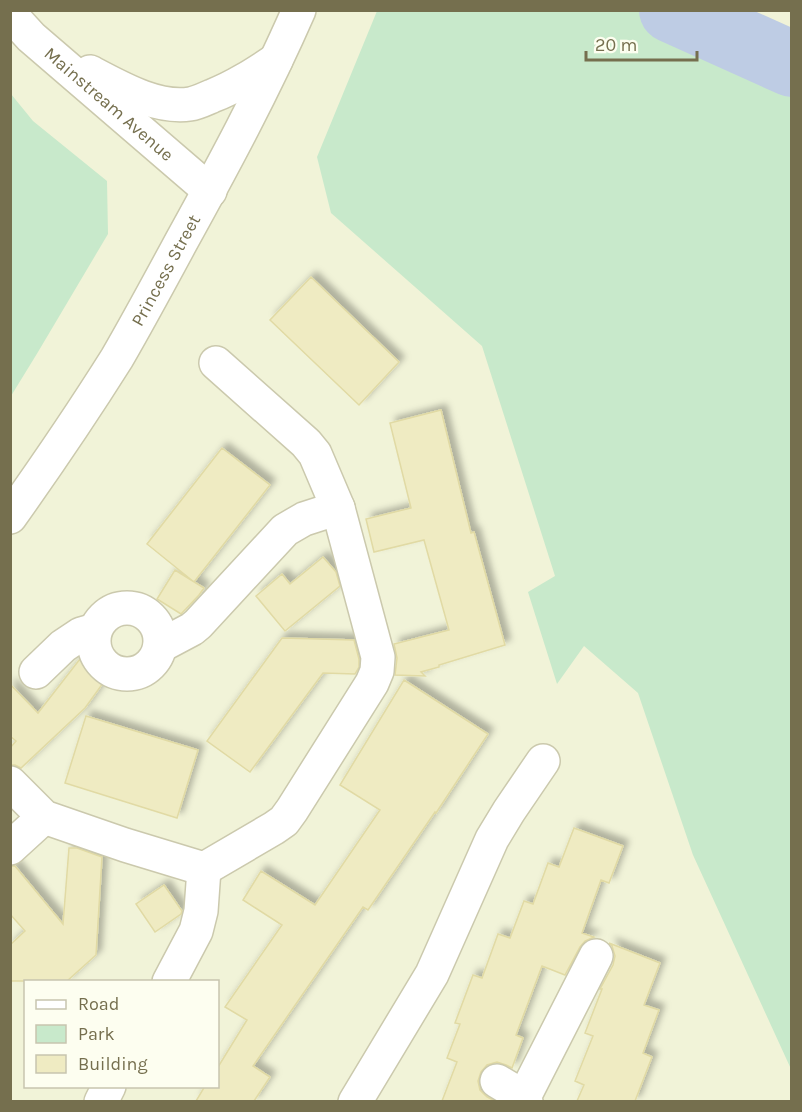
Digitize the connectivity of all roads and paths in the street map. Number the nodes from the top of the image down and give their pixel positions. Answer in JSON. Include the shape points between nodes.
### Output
{"nodes":[{"id":1,"x":299,"y":10,"type":"edge"},
{"id":2,"x":10,"y":14,"type":"edge"},
{"id":3,"x":43,"y":48,"type":"junction"},
{"id":4,"x":278,"y":59,"type":"junction"},
{"id":5,"x":210,"y":191,"type":"junction"},
{"id":6,"x":216,"y":363,"type":"dead end"},
{"id":7,"x":338,"y":508,"type":"junction"},
{"id":8,"x":10,"y":517,"type":"edge"},
{"id":9,"x":95,"y":630,"type":"junction"},
{"id":10,"x":160,"y":646,"type":"junction"},
{"id":11,"x":36,"y":672,"type":"dead end"},
{"id":12,"x":543,"y":761,"type":"dead end"},
{"id":13,"x":10,"y":783,"type":"edge"},
{"id":14,"x":44,"y":817,"type":"junction"},
{"id":15,"x":10,"y":848,"type":"edge"},
{"id":16,"x":204,"y":868,"type":"junction"},
{"id":17,"x":596,"y":956,"type":"dead end"},
{"id":18,"x":170,"y":980,"type":"edge"},
{"id":19,"x":515,"y":1093,"type":"edge"},
{"id":20,"x":356,"y":1101,"type":"edge"}],
"edges":[{"from":1,"to":4,"type":"street","name":"Princess Street"},
{"from":2,"to":3,"type":"street","name":"Mainstream Avenue"},
{"from":3,"to":4,"type":"street","via":[[140,96],[158,102],[190,104],[243,82]]},
{"from":3,"to":5,"type":"street","name":"Mainstream Avenue"},
{"from":4,"to":5,"type":"street","name":"Princess Street"},
{"from":5,"to":8,"type":"street","name":"Princess Street","via":[[117,358]]},
{"from":6,"to":7,"type":"street","via":[[306,443],[315,454]]},
{"from":7,"to":10,"type":"street","via":[[285,530],[198,624]]},
{"from":7,"to":16,"type":"street","via":[[378,657],[378,671],[284,821]]},
{"from":9,"to":10,"type":"street","via":[[108,613],[118,609],[140,610],[156,625]]},
{"from":9,"to":10,"type":"street","via":[[95,652],[109,670],[119,674],[130,675],[150,666]]},
{"from":9,"to":11,"type":"street","via":[[63,646]]},
{"from":12,"to":20,"type":"street","via":[[492,839],[432,974]]},
{"from":13,"to":14,"type":"street"},
{"from":14,"to":15,"type":"street"},
{"from":14,"to":16,"type":"street"},
{"from":16,"to":18,"type":"street","via":[[196,931]]},
{"from":17,"to":19,"type":"street"}]}
